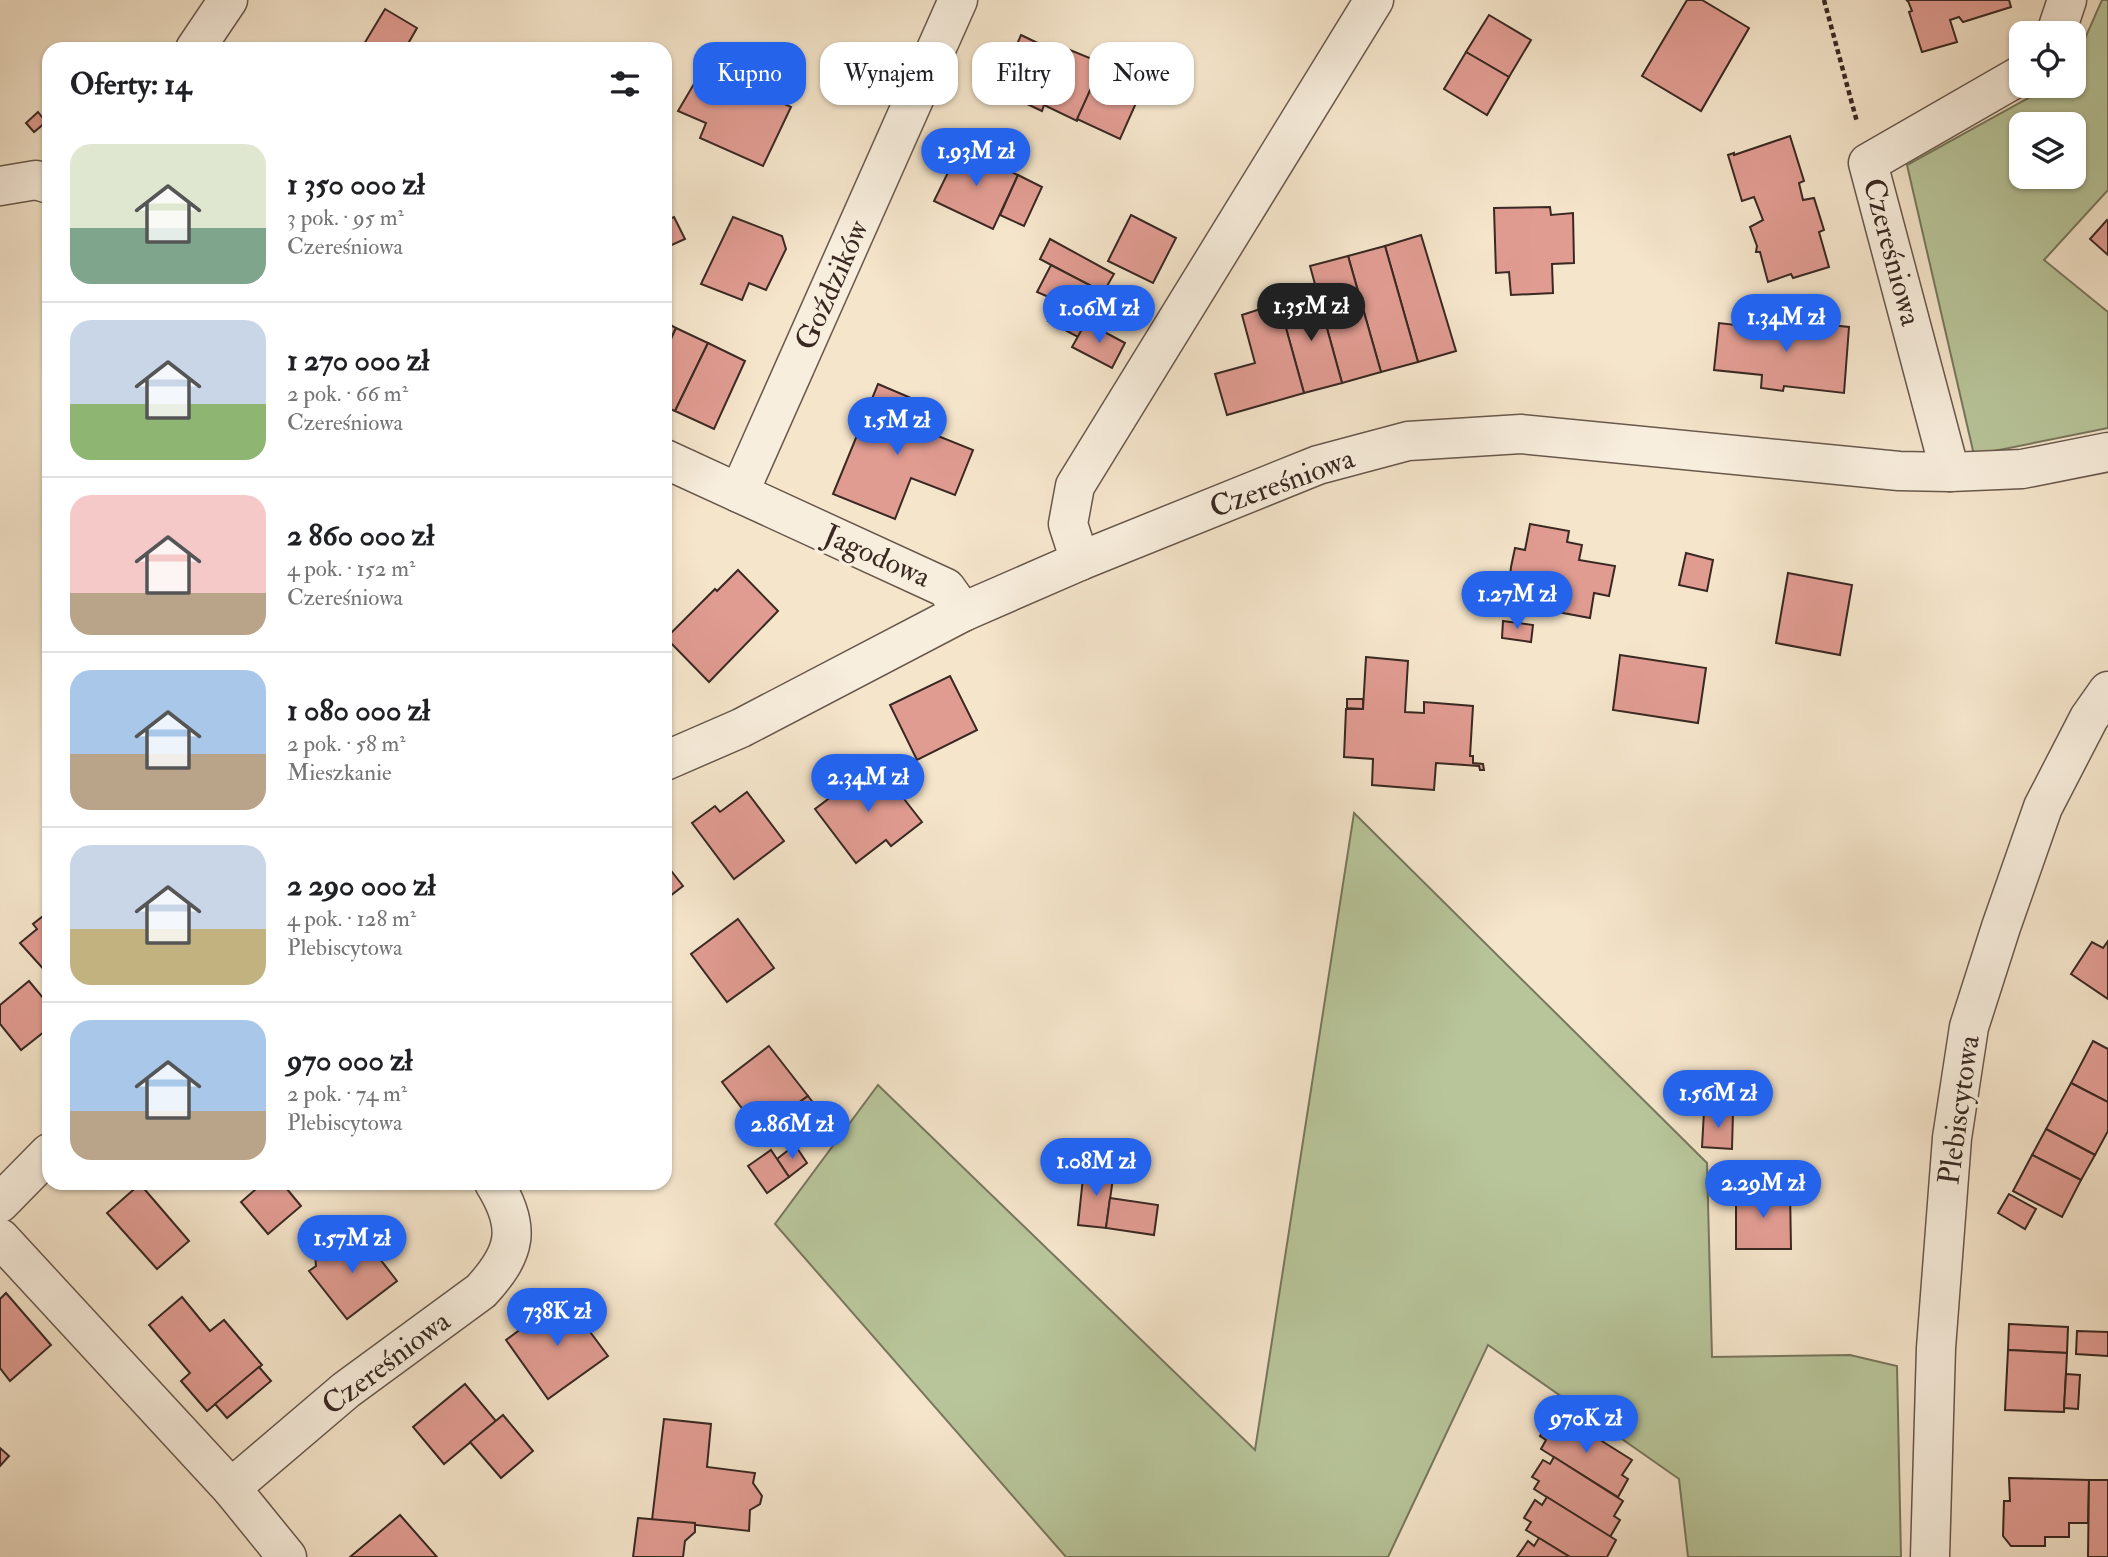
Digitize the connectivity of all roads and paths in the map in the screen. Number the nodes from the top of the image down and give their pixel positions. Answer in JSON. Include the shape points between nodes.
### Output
{"nodes":[{"id":1,"x":228,"y":0,"type":"edge"},
{"id":2,"x":958,"y":0,"type":"edge"},
{"id":3,"x":1374,"y":0,"type":"edge"},
{"id":4,"x":1824,"y":0,"type":"edge"},
{"id":5,"x":2067,"y":0,"type":"edge"},
{"id":6,"x":2060,"y":21,"type":"edge"},
{"id":7,"x":200,"y":42,"type":"edge"},
{"id":8,"x":2009,"y":82,"type":"edge"},
{"id":9,"x":1868,"y":163,"type":"junction"},
{"id":10,"x":42,"y":182,"type":"edge"},
{"id":11,"x":0,"y":186,"type":"edge"},
{"id":12,"x":2108,"y":452,"type":"edge"},
{"id":13,"x":672,"y":462,"type":"edge"},
{"id":14,"x":1950,"y":472,"type":"junction"},
{"id":15,"x":739,"y":493,"type":"junction"},
{"id":16,"x":1080,"y":561,"type":"junction"},
{"id":17,"x":963,"y":612,"type":"junction"},
{"id":18,"x":2108,"y":691,"type":"edge"},
{"id":19,"x":672,"y":758,"type":"edge"},
{"id":20,"x":42,"y":1160,"type":"edge"},
{"id":21,"x":498,"y":1190,"type":"edge"},
{"id":22,"x":0,"y":1203,"type":"edge"},
{"id":23,"x":0,"y":1238,"type":"edge"},
{"id":24,"x":231,"y":1488,"type":"junction"},
{"id":25,"x":287,"y":1557,"type":"edge"},
{"id":26,"x":1930,"y":1557,"type":"edge"}],
"edges":[{"from":1,"to":7,"type":"street"},
{"from":2,"to":15,"type":"street","name":"Goździków"},
{"from":3,"to":16,"type":"street","via":[[1075,486],[1068,524]]},
{"from":4,"to":9,"type":"path"},
{"from":5,"to":6,"type":"street"},
{"from":8,"to":9,"type":"street","name":"Czereśniowa"},
{"from":9,"to":14,"type":"street","name":"Czereśniowa"},
{"from":10,"to":11,"type":"street"},
{"from":12,"to":14,"type":"street","name":"Czereśniowa","via":[[2022,469]]},
{"from":13,"to":15,"type":"street","name":"Jagodowa"},
{"from":14,"to":16,"type":"street","name":"Czereśniowa","via":[[1899,471],[1521,434],[1408,441],[1318,465]]},
{"from":15,"to":17,"type":"street","name":"Jagodowa","via":[[946,587]]},
{"from":16,"to":17,"type":"street","name":"Czereśniowa"},
{"from":17,"to":19,"type":"street","name":"Czereśniowa","via":[[741,728]]},
{"from":18,"to":26,"type":"street","name":"Plebiscytowa","via":[[2043,807],[1969,1027],[1952,1138],[1937,1335]]},
{"from":20,"to":22,"type":"street"},
{"from":21,"to":24,"type":"street","name":"Czereśniowa","via":[[507,1204],[512,1245],[499,1272],[481,1291],[346,1390]]},
{"from":23,"to":24,"type":"street"},
{"from":24,"to":25,"type":"street"}]}
